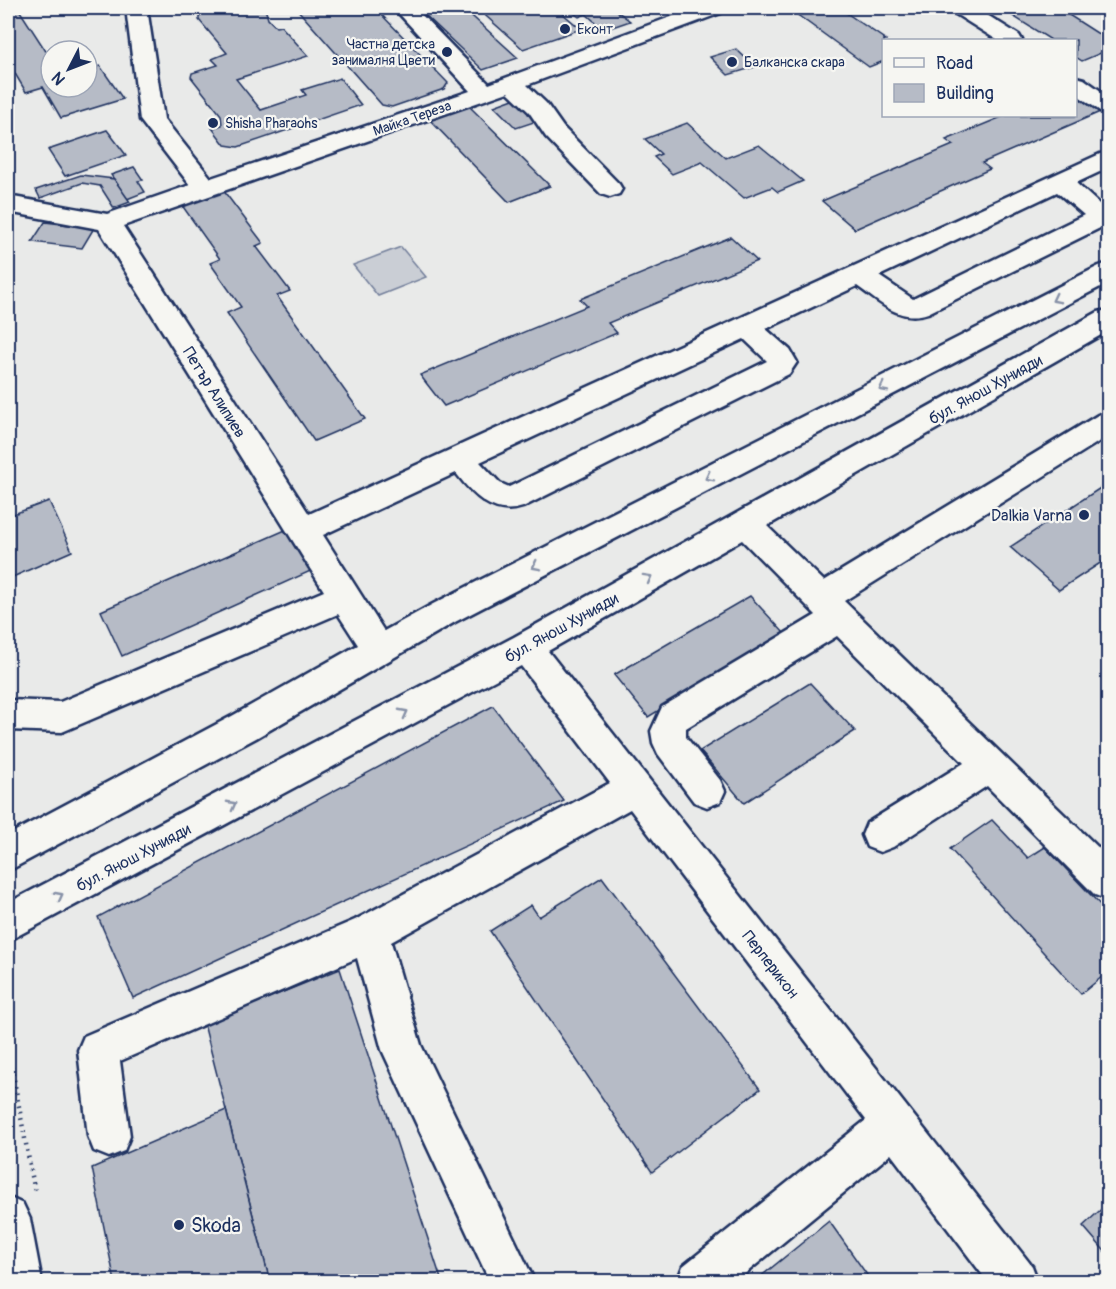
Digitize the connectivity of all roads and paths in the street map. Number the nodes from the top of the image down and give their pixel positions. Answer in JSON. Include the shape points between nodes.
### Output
{"nodes":[{"id":1,"x":136,"y":8,"type":"edge"},
{"id":2,"x":404,"y":8,"type":"edge"},
{"id":3,"x":654,"y":8,"type":"edge"},
{"id":4,"x":713,"y":8,"type":"edge"},
{"id":5,"x":962,"y":8,"type":"edge"},
{"id":6,"x":674,"y":22,"type":"junction"},
{"id":7,"x":1009,"y":39,"type":"edge"},
{"id":8,"x":512,"y":83,"type":"junction"},
{"id":9,"x":1077,"y":85,"type":"edge"},
{"id":10,"x":485,"y":93,"type":"junction"},
{"id":11,"x":1108,"y":106,"type":"edge"},
{"id":12,"x":1108,"y":159,"type":"edge"},
{"id":13,"x":1060,"y":182,"type":"junction"},
{"id":14,"x":206,"y":189,"type":"junction"},
{"id":15,"x":610,"y":189,"type":"dead end"},
{"id":16,"x":8,"y":205,"type":"edge"},
{"id":17,"x":108,"y":222,"type":"junction"},
{"id":18,"x":1108,"y":272,"type":"edge"},
{"id":19,"x":860,"y":276,"type":"junction"},
{"id":20,"x":1108,"y":319,"type":"edge"},
{"id":21,"x":746,"y":326,"type":"junction"},
{"id":22,"x":1108,"y":422,"type":"edge"},
{"id":23,"x":460,"y":458,"type":"junction"},
{"id":24,"x":745,"y":524,"type":"junction"},
{"id":25,"x":302,"y":531,"type":"junction"},
{"id":26,"x":344,"y":597,"type":"junction"},
{"id":27,"x":829,"y":609,"type":"junction"},
{"id":28,"x":526,"y":647,"type":"junction"},
{"id":29,"x":378,"y":649,"type":"junction"},
{"id":30,"x":8,"y":715,"type":"edge"},
{"id":31,"x":989,"y":766,"type":"junction"},
{"id":32,"x":635,"y":788,"type":"junction"},
{"id":33,"x":706,"y":791,"type":"dead end"},
{"id":34,"x":880,"y":835,"type":"dead end"},
{"id":35,"x":8,"y":854,"type":"edge"},
{"id":36,"x":1108,"y":882,"type":"edge"},
{"id":37,"x":8,"y":923,"type":"edge"},
{"id":38,"x":369,"y":933,"type":"junction"},
{"id":39,"x":8,"y":1048,"type":"edge"},
{"id":40,"x":894,"y":1124,"type":"junction"},
{"id":41,"x":109,"y":1136,"type":"dead end"},
{"id":42,"x":22,"y":1209,"type":"edge"},
{"id":43,"x":20,"y":1281,"type":"edge"},
{"id":44,"x":513,"y":1281,"type":"edge"},
{"id":45,"x":699,"y":1281,"type":"edge"},
{"id":46,"x":1016,"y":1281,"type":"edge"}],
"edges":[{"from":1,"to":14,"type":"street","via":[[152,120]]},
{"from":2,"to":10,"type":"street"},
{"from":3,"to":6,"type":"street"},
{"from":4,"to":6,"type":"street","name":"Майка Тереза"},
{"from":5,"to":7,"type":"street"},
{"from":6,"to":8,"type":"street","name":"Майка Тереза"},
{"from":8,"to":10,"type":"street","name":"Майка Тереза"},
{"from":8,"to":15,"type":"street"},
{"from":9,"to":11,"type":"street"},
{"from":10,"to":14,"type":"street","name":"Майка Тереза"},
{"from":12,"to":13,"type":"street"},
{"from":13,"to":19,"type":"street"},
{"from":13,"to":19,"type":"street","via":[[1095,212],[1097,217],[1093,221],[919,307],[905,306]]},
{"from":14,"to":17,"type":"street","name":"Майка Тереза"},
{"from":16,"to":17,"type":"street"},
{"from":17,"to":25,"type":"street","name":"Петър Алипиев"},
{"from":18,"to":29,"type":"street","one_way":true},
{"from":19,"to":21,"type":"street"},
{"from":20,"to":24,"type":"street","name":"бул. Янош Хунияди"},
{"from":21,"to":23,"type":"street"},
{"from":21,"to":23,"type":"street","via":[[780,357],[783,362],[779,367],[512,499],[494,496]]},
{"from":22,"to":27,"type":"street"},
{"from":23,"to":25,"type":"street"},
{"from":24,"to":27,"type":"street"},
{"from":28,"to":24,"type":"street","name":"бул. Янош Хунияди","one_way":true},
{"from":25,"to":26,"type":"street","name":"Петър Алипиев"},
{"from":26,"to":29,"type":"street","name":"Петър Алипиев"},
{"from":26,"to":30,"type":"street","via":[[62,717]]},
{"from":27,"to":31,"type":"street"},
{"from":27,"to":33,"type":"street","via":[[674,717],[668,730],[670,743]]},
{"from":28,"to":32,"type":"street","name":"Перперикон"},
{"from":37,"to":28,"type":"street","name":"бул. Янош Хунияди","one_way":true},
{"from":29,"to":35,"type":"street","via":[[244,727]]},
{"from":31,"to":34,"type":"street"},
{"from":31,"to":36,"type":"street"},
{"from":32,"to":38,"type":"street"},
{"from":32,"to":40,"type":"street","name":"Перперикон"},
{"from":38,"to":41,"type":"street","via":[[98,1050]]},
{"from":38,"to":44,"type":"street","via":[[402,1050]]},
{"from":39,"to":42,"type":"path"},
{"from":40,"to":45,"type":"street"},
{"from":40,"to":46,"type":"street","name":"Перперикон"},
{"from":42,"to":43,"type":"street"}]}
